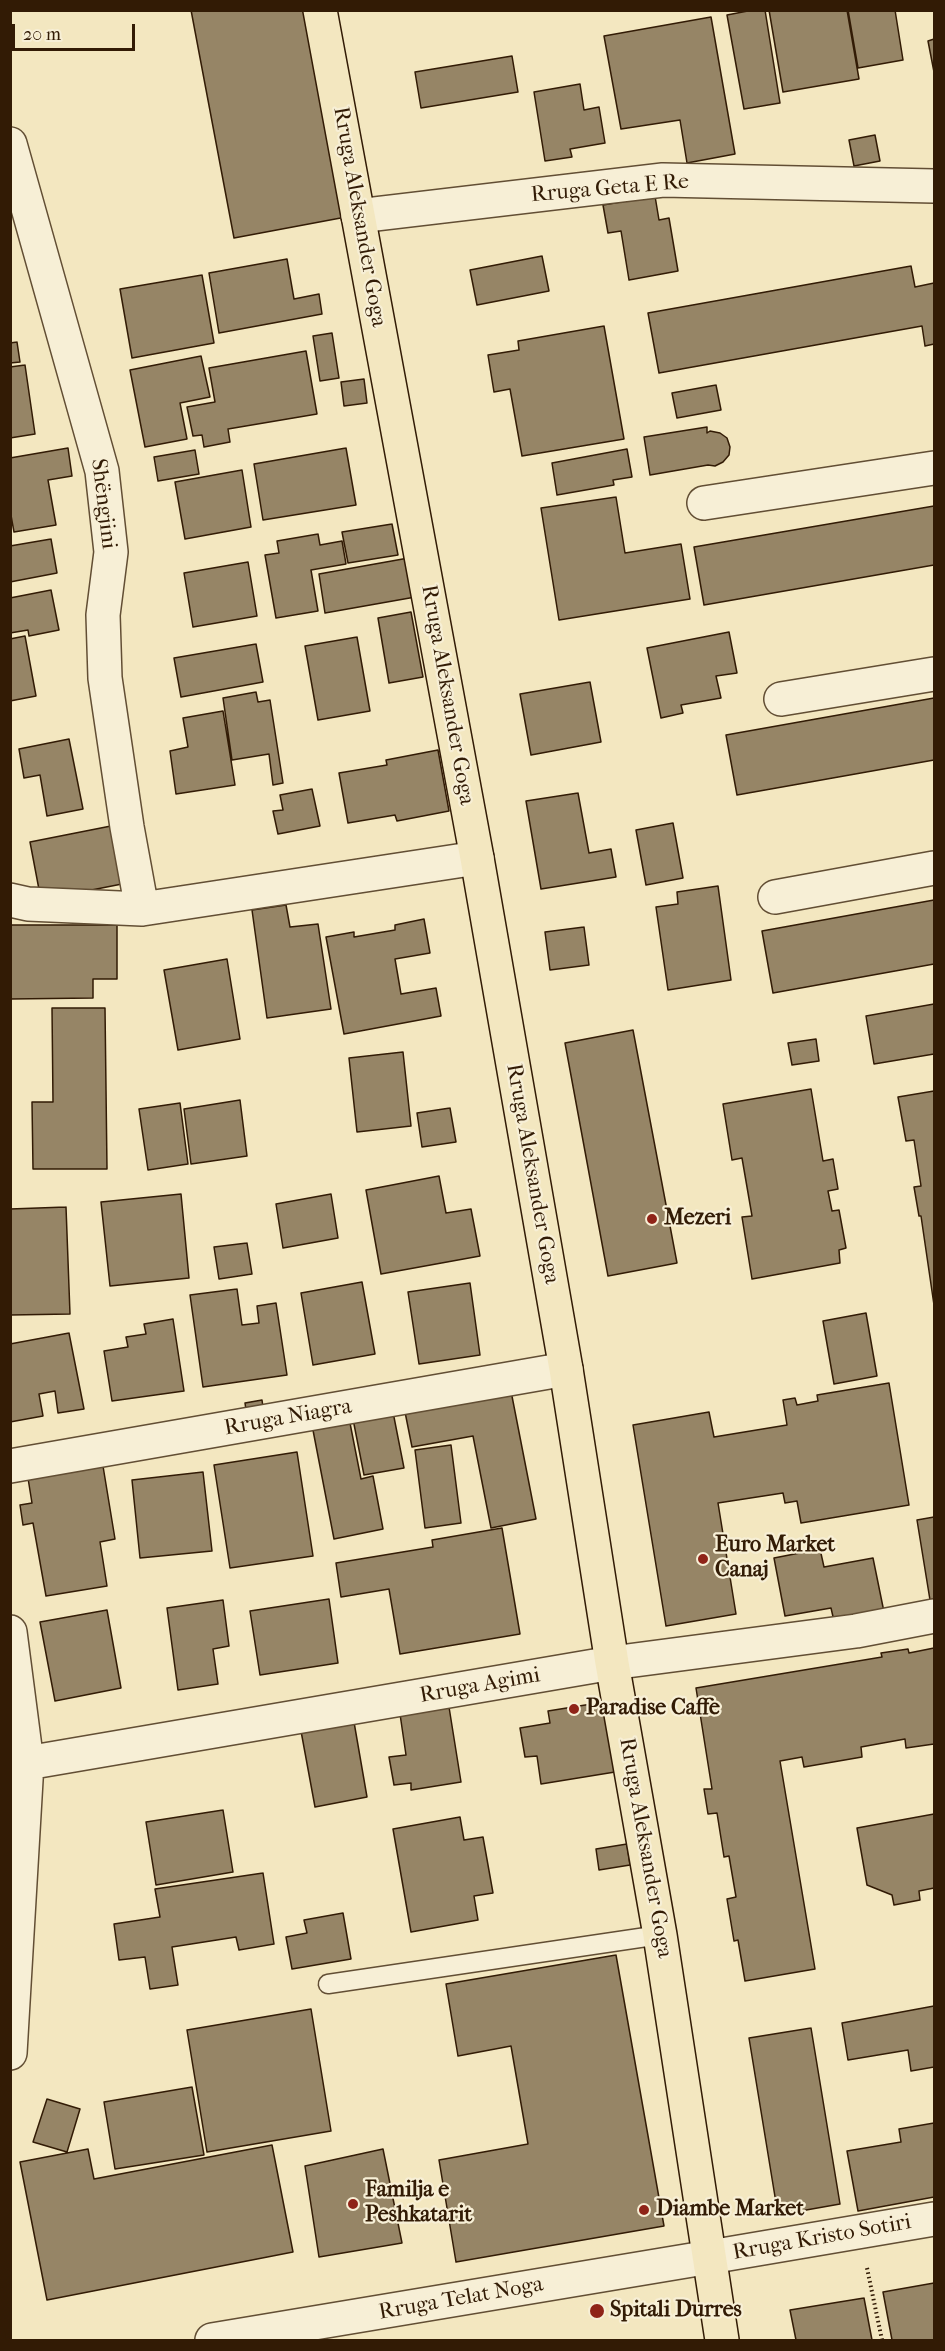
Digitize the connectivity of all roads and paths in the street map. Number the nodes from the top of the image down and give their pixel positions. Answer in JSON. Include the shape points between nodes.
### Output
{"nodes":[{"id":1,"x":320,"y":10,"type":"edge"},
{"id":2,"x":10,"y":144,"type":"edge"},
{"id":3,"x":934,"y":186,"type":"edge"},
{"id":4,"x":358,"y":216,"type":"junction"},
{"id":5,"x":934,"y":468,"type":"edge"},
{"id":6,"x":704,"y":503,"type":"dead end"},
{"id":7,"x":934,"y":674,"type":"edge"},
{"id":8,"x":781,"y":699,"type":"dead end"},
{"id":9,"x":477,"y":858,"type":"junction"},
{"id":10,"x":934,"y":868,"type":"edge"},
{"id":11,"x":775,"y":897,"type":"dead end"},
{"id":12,"x":10,"y":900,"type":"edge"},
{"id":13,"x":142,"y":909,"type":"junction"},
{"id":14,"x":566,"y":1369,"type":"junction"},
{"id":15,"x":10,"y":1466,"type":"edge"},
{"id":16,"x":934,"y":1616,"type":"edge"},
{"id":17,"x":10,"y":1632,"type":"edge"},
{"id":18,"x":612,"y":1664,"type":"junction"},
{"id":19,"x":27,"y":1762,"type":"junction"},
{"id":20,"x":660,"y":1935,"type":"junction"},
{"id":21,"x":328,"y":1984,"type":"dead end"},
{"id":22,"x":10,"y":2053,"type":"edge"},
{"id":23,"x":934,"y":2219,"type":"edge"},
{"id":24,"x":860,"y":2232,"type":"junction"},
{"id":25,"x":710,"y":2257,"type":"junction"},
{"id":26,"x":212,"y":2340,"type":"edge"},
{"id":27,"x":722,"y":2340,"type":"edge"},
{"id":28,"x":882,"y":2340,"type":"edge"}],
"edges":[{"from":1,"to":4,"type":"main road","name":"Rruga Aleksander Goga"},
{"from":2,"to":13,"type":"street","name":"Shëngjini","via":[[102,471],[111,552],[103,615],[105,678]]},
{"from":3,"to":4,"type":"street","name":"Rruga Geta E Re","via":[[663,180]]},
{"from":4,"to":9,"type":"main road","name":"Rruga Aleksander Goga"},
{"from":5,"to":6,"type":"street"},
{"from":7,"to":8,"type":"street"},
{"from":9,"to":13,"type":"street"},
{"from":9,"to":14,"type":"main road","name":"Rruga Aleksander Goga"},
{"from":10,"to":11,"type":"street"},
{"from":12,"to":13,"type":"street"},
{"from":14,"to":15,"type":"street","name":"Rruga Niagra"},
{"from":14,"to":18,"type":"main road","name":"Rruga Aleksander Goga"},
{"from":16,"to":18,"type":"street","name":"Rruga Agimi","via":[[856,1631]]},
{"from":17,"to":19,"type":"street"},
{"from":18,"to":19,"type":"street","name":"Rruga Agimi"},
{"from":18,"to":20,"type":"main road","name":"Rruga Aleksander Goga"},
{"from":19,"to":22,"type":"street"},
{"from":20,"to":21,"type":"lane"},
{"from":20,"to":25,"type":"main road","name":"Rruga Aleksander Goga"},
{"from":23,"to":24,"type":"street","name":"Rruga Kristo Sotiri"},
{"from":24,"to":25,"type":"street","name":"Rruga Kristo Sotiri"},
{"from":24,"to":28,"type":"path"},
{"from":25,"to":26,"type":"street","name":"Rruga Telat Noga"},
{"from":25,"to":27,"type":"main road","name":"Rruga Aleksander Goga"}]}
